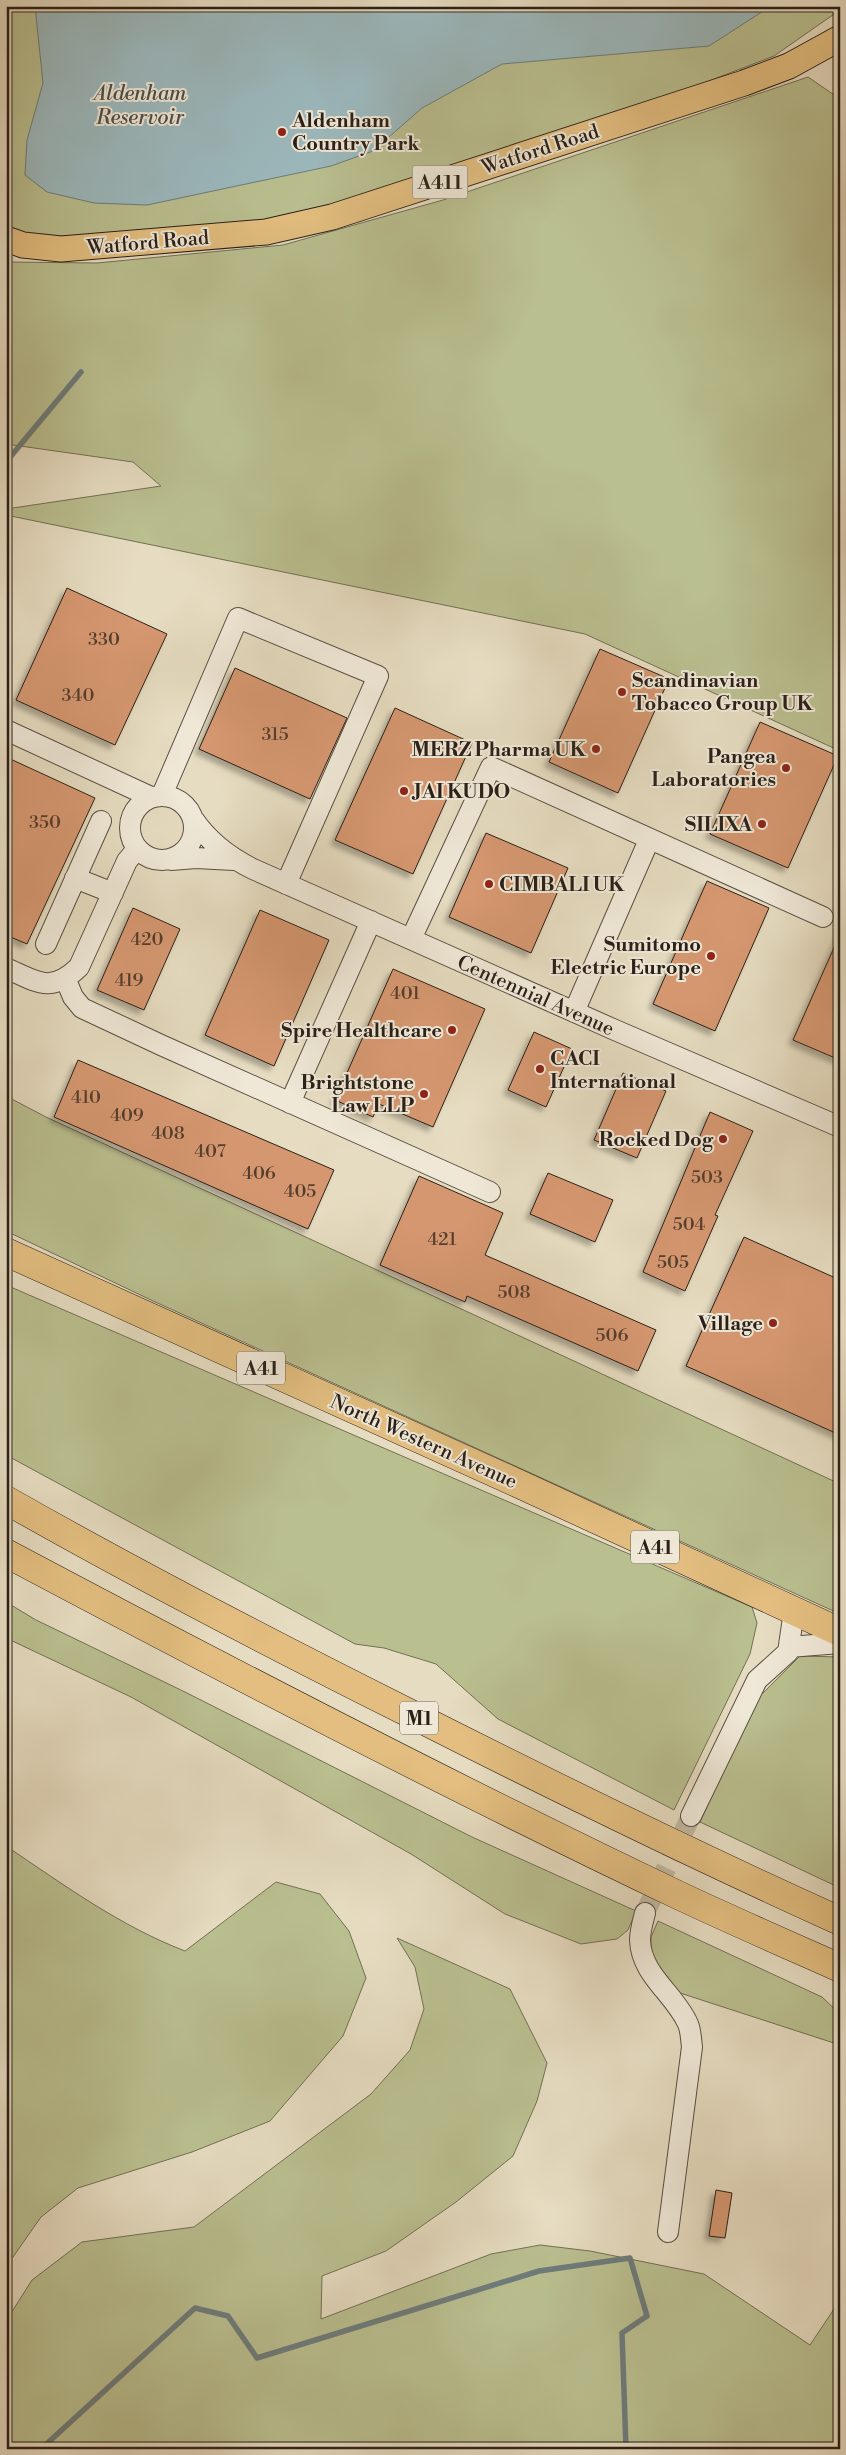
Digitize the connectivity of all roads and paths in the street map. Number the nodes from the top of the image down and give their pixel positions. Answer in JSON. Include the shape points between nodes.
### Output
{"nodes":[{"id":1,"x":840,"y":38,"type":"edge"},
{"id":2,"x":15,"y":242,"type":"edge"},
{"id":3,"x":6,"y":730,"type":"edge"},
{"id":4,"x":157,"y":796,"type":"junction"},
{"id":5,"x":194,"y":820,"type":"junction"},
{"id":6,"x":101,"y":821,"type":"dead end"},
{"id":7,"x":650,"y":840,"type":"junction"},
{"id":8,"x":137,"y":849,"type":"junction"},
{"id":9,"x":169,"y":860,"type":"junction"},
{"id":10,"x":234,"y":860,"type":"junction"},
{"id":11,"x":75,"y":878,"type":"junction"},
{"id":12,"x":286,"y":884,"type":"junction"},
{"id":13,"x":113,"y":893,"type":"junction"},
{"id":14,"x":823,"y":917,"type":"dead end"},
{"id":15,"x":371,"y":921,"type":"junction"},
{"id":16,"x":411,"y":939,"type":"junction"},
{"id":17,"x":46,"y":944,"type":"dead end"},
{"id":18,"x":6,"y":968,"type":"edge"},
{"id":19,"x":66,"y":980,"type":"junction"},
{"id":20,"x":574,"y":1012,"type":"junction"},
{"id":21,"x":290,"y":1103,"type":"junction"},
{"id":22,"x":840,"y":1127,"type":"edge"},
{"id":23,"x":490,"y":1192,"type":"dead end"},
{"id":24,"x":6,"y":1252,"type":"edge"},
{"id":25,"x":6,"y":1500,"type":"edge"},
{"id":26,"x":6,"y":1552,"type":"edge"},
{"id":27,"x":794,"y":1611,"type":"junction"},
{"id":28,"x":840,"y":1632,"type":"edge"},
{"id":29,"x":840,"y":1643,"type":"edge"},
{"id":30,"x":789,"y":1647,"type":"junction"},
{"id":31,"x":691,"y":1816,"type":"tunnel mouth"},
{"id":32,"x":645,"y":1913,"type":"tunnel mouth"},
{"id":33,"x":840,"y":1921,"type":"edge"},
{"id":34,"x":840,"y":1968,"type":"edge"},
{"id":35,"x":668,"y":2232,"type":"dead end"}],
"edges":[{"from":1,"to":2,"type":"main road","name":"Watford Road","number":"A411","via":[[789,66],[744,83],[332,217],[266,232],[150,243],[61,249]]},
{"from":3,"to":4,"type":"street"},
{"from":4,"to":5,"type":"street","via":[[182,802]]},
{"from":4,"to":8,"type":"street","via":[[138,806],[130,819],[129,830]]},
{"from":4,"to":12,"type":"street","via":[[238,618],[378,676]]},
{"from":5,"to":9,"type":"street","via":[[195,830],[190,845],[179,856]]},
{"from":5,"to":10,"type":"street","via":[[205,837]]},
{"from":6,"to":11,"type":"street"},
{"from":7,"to":14,"type":"street"},
{"from":7,"to":16,"type":"street","via":[[491,767]]},
{"from":7,"to":20,"type":"street"},
{"from":8,"to":9,"type":"street","via":[[152,859]]},
{"from":8,"to":13,"type":"street","via":[[127,861]]},
{"from":9,"to":10,"type":"street"},
{"from":10,"to":12,"type":"street","name":"Centennial Avenue"},
{"from":11,"to":13,"type":"street"},
{"from":11,"to":17,"type":"street"},
{"from":12,"to":15,"type":"street","name":"Centennial Avenue"},
{"from":13,"to":19,"type":"street","via":[[79,968]]},
{"from":15,"to":16,"type":"street","name":"Centennial Avenue"},
{"from":15,"to":21,"type":"street"},
{"from":16,"to":20,"type":"street","name":"Centennial Avenue"},
{"from":18,"to":19,"type":"street","via":[[38,982],[53,984]]},
{"from":19,"to":21,"type":"street","via":[[82,1008]]},
{"from":20,"to":22,"type":"street","name":"Centennial Avenue"},
{"from":21,"to":23,"type":"street"},
{"from":24,"to":27,"type":"highway","name":"North Western Avenue","number":"A41"},
{"from":25,"to":33,"type":"highway","number":"M1","via":[[380,1699],[588,1803]]},
{"from":26,"to":34,"type":"highway","number":"M1","via":[[439,1778],[679,1896]]},
{"from":27,"to":28,"type":"highway","name":"North Western Avenue","number":"A41"},
{"from":27,"to":30,"type":"street"},
{"from":29,"to":30,"type":"street"},
{"from":30,"to":31,"type":"street","via":[[788,1652],[757,1680]]},
{"from":32,"to":35,"type":"street","via":[[640,1940],[643,1958],[688,2024],[692,2047]]}]}
